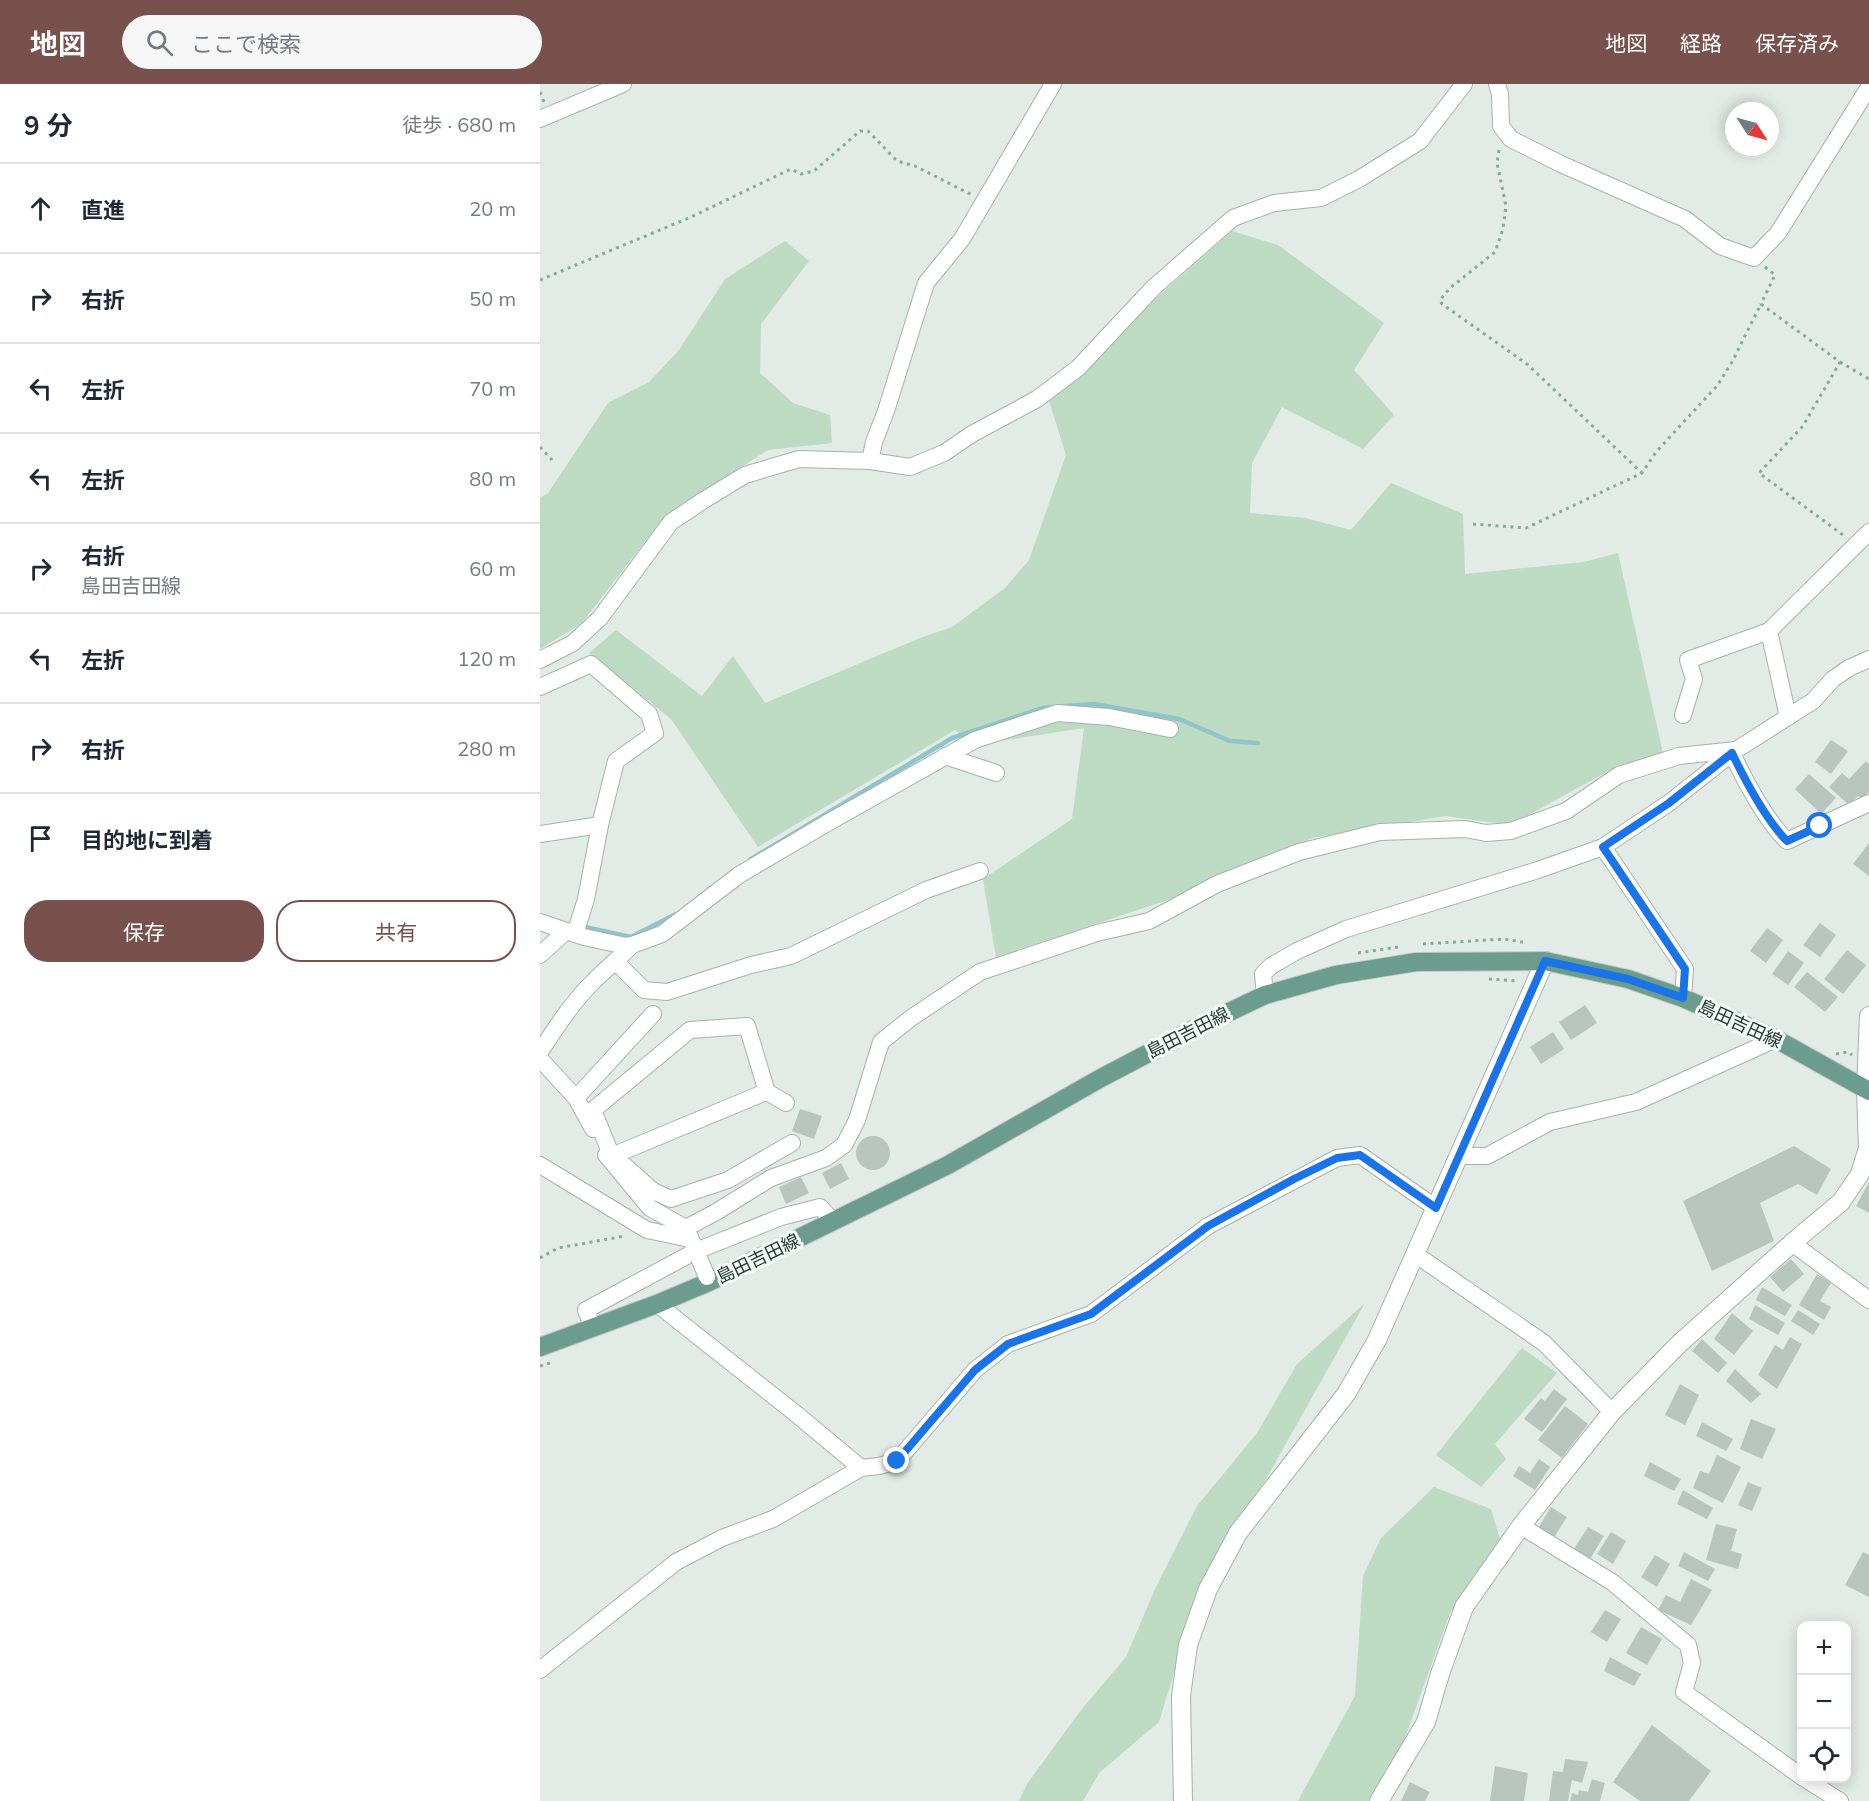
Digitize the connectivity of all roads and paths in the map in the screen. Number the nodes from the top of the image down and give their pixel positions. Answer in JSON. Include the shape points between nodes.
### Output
{"nodes":[{"id":1,"x":623,"y":84,"type":"edge"},
{"id":2,"x":1053,"y":84,"type":"edge"},
{"id":3,"x":1464,"y":84,"type":"edge"},
{"id":4,"x":1497,"y":84,"type":"edge"},
{"id":5,"x":1869,"y":87,"type":"edge"},
{"id":6,"x":540,"y":119,"type":"edge"},
{"id":7,"x":1501,"y":126,"type":"junction"},
{"id":8,"x":984,"y":201,"type":"junction"},
{"id":9,"x":1755,"y":258,"type":"junction"},
{"id":10,"x":540,"y":280,"type":"edge"},
{"id":11,"x":1761,"y":304,"type":"junction"},
{"id":12,"x":1840,"y":362,"type":"junction"},
{"id":13,"x":1869,"y":379,"type":"edge"},
{"id":14,"x":540,"y":447,"type":"edge"},
{"id":15,"x":552,"y":460,"type":"dead end"},
{"id":16,"x":870,"y":460,"type":"junction"},
{"id":17,"x":1642,"y":473,"type":"junction"},
{"id":18,"x":1473,"y":524,"type":"dead end"},
{"id":19,"x":1869,"y":532,"type":"edge"},
{"id":20,"x":1856,"y":544,"type":"junction"},
{"id":21,"x":1769,"y":632,"type":"junction"},
{"id":22,"x":1869,"y":659,"type":"edge"},
{"id":23,"x":540,"y":660,"type":"edge"},
{"id":24,"x":540,"y":687,"type":"edge"},
{"id":25,"x":1683,"y":715,"type":"dead end"},
{"id":26,"x":1788,"y":717,"type":"junction"},
{"id":27,"x":1170,"y":729,"type":"dead end"},
{"id":28,"x":1734,"y":752,"type":"junction"},
{"id":29,"x":945,"y":756,"type":"junction"},
{"id":30,"x":996,"y":773,"type":"dead end"},
{"id":31,"x":1869,"y":803,"type":"edge"},
{"id":32,"x":600,"y":825,"type":"junction"},
{"id":33,"x":540,"y":834,"type":"edge"},
{"id":34,"x":1603,"y":847,"type":"junction"},
{"id":35,"x":980,"y":871,"type":"dead end"},
{"id":36,"x":540,"y":922,"type":"edge"},
{"id":37,"x":572,"y":932,"type":"junction"},
{"id":38,"x":632,"y":945,"type":"junction"},
{"id":39,"x":1413,"y":945,"type":"dead end"},
{"id":40,"x":1402,"y":946,"type":"dead end"},
{"id":41,"x":1541,"y":953,"type":"junction"},
{"id":42,"x":540,"y":955,"type":"edge"},
{"id":43,"x":1349,"y":955,"type":"dead end"},
{"id":44,"x":616,"y":962,"type":"junction"},
{"id":45,"x":1479,"y":978,"type":"dead end"},
{"id":46,"x":1527,"y":981,"type":"dead end"},
{"id":47,"x":1265,"y":995,"type":"junction"},
{"id":48,"x":1683,"y":998,"type":"junction"},
{"id":49,"x":653,"y":1014,"type":"dead end"},
{"id":50,"x":1869,"y":1016,"type":"edge"},
{"id":51,"x":1776,"y":1040,"type":"junction"},
{"id":52,"x":540,"y":1052,"type":"edge"},
{"id":53,"x":1834,"y":1054,"type":"dead end"},
{"id":54,"x":540,"y":1059,"type":"edge"},
{"id":55,"x":1867,"y":1064,"type":"junction"},
{"id":56,"x":1868,"y":1091,"type":"edge"},
{"id":57,"x":767,"y":1092,"type":"junction"},
{"id":58,"x":576,"y":1098,"type":"junction"},
{"id":59,"x":786,"y":1103,"type":"dead end"},
{"id":60,"x":792,"y":1143,"type":"dead end"},
{"id":61,"x":1460,"y":1156,"type":"junction"},
{"id":62,"x":612,"y":1161,"type":"junction"},
{"id":63,"x":540,"y":1165,"type":"edge"},
{"id":64,"x":1436,"y":1208,"type":"junction"},
{"id":65,"x":833,"y":1221,"type":"junction"},
{"id":66,"x":647,"y":1230,"type":"junction"},
{"id":67,"x":693,"y":1244,"type":"junction"},
{"id":68,"x":1792,"y":1244,"type":"junction"},
{"id":69,"x":1415,"y":1254,"type":"junction"},
{"id":70,"x":540,"y":1258,"type":"edge"},
{"id":71,"x":708,"y":1280,"type":"junction"},
{"id":72,"x":1869,"y":1300,"type":"edge"},
{"id":73,"x":657,"y":1305,"type":"junction"},
{"id":74,"x":593,"y":1328,"type":"junction"},
{"id":75,"x":540,"y":1347,"type":"edge"},
{"id":76,"x":555,"y":1360,"type":"dead end"},
{"id":77,"x":540,"y":1366,"type":"edge"},
{"id":78,"x":1612,"y":1412,"type":"junction"},
{"id":79,"x":861,"y":1468,"type":"junction"},
{"id":80,"x":1521,"y":1526,"type":"junction"},
{"id":81,"x":540,"y":1670,"type":"edge"},
{"id":82,"x":1797,"y":1774,"type":"edge"},
{"id":83,"x":1811,"y":1783,"type":"edge"},
{"id":84,"x":1183,"y":1801,"type":"edge"},
{"id":85,"x":1379,"y":1801,"type":"edge"},
{"id":86,"x":1840,"y":1801,"type":"edge"}],
"edges":[{"from":1,"to":6,"type":"street"},
{"from":2,"to":8,"type":"street"},
{"from":3,"to":16,"type":"street","via":[[1420,141],[1359,179],[1321,198],[1274,203],[1233,218],[1153,288],[1077,368],[1037,399],[944,453],[910,467]]},
{"from":4,"to":7,"type":"street"},
{"from":5,"to":9,"type":"street","via":[[1778,233]]},
{"from":7,"to":9,"type":"street","via":[[1511,139],[1685,219],[1720,246]]},
{"from":7,"to":17,"type":"path","via":[[1497,163],[1506,206],[1503,229],[1494,252],[1440,300],[1527,364]]},
{"from":8,"to":10,"type":"path","via":[[897,161],[868,131],[860,131],[814,171],[801,174],[791,169],[691,217]]},
{"from":8,"to":16,"type":"street","via":[[962,239],[926,283]]},
{"from":9,"to":11,"type":"path","via":[[1775,275]]},
{"from":11,"to":12,"type":"path"},
{"from":11,"to":17,"type":"path","via":[[1717,386],[1656,452]]},
{"from":12,"to":13,"type":"path"},
{"from":12,"to":20,"type":"path","via":[[1803,426],[1759,473]]},
{"from":14,"to":15,"type":"path"},
{"from":16,"to":23,"type":"street","via":[[799,459],[745,476],[705,500],[671,522],[600,618],[573,643]]},
{"from":17,"to":18,"type":"path","via":[[1526,528]]},
{"from":19,"to":20,"type":"street"},
{"from":20,"to":21,"type":"street"},
{"from":21,"to":25,"type":"street","via":[[1688,660],[1694,679]]},
{"from":21,"to":26,"type":"street"},
{"from":22,"to":26,"type":"street","via":[[1833,679],[1813,701]]},
{"from":24,"to":32,"type":"street","via":[[591,664],[649,714],[655,733],[616,761]]},
{"from":26,"to":28,"type":"street"},
{"from":27,"to":29,"type":"street","via":[[1109,717],[1057,713],[975,740]]},
{"from":28,"to":31,"type":"street","via":[[1746,783],[1787,841]]},
{"from":28,"to":34,"type":"street","via":[[1669,803]]},
{"from":28,"to":67,"type":"street","via":[[1679,756],[1619,775],[1566,812],[1511,831],[1380,832],[1299,852],[1217,884],[1149,921],[1097,933],[980,972],[881,1042],[857,1120],[844,1145],[826,1158],[771,1178],[716,1212]]},
{"from":29,"to":30,"type":"street"},
{"from":29,"to":38,"type":"street","via":[[740,875],[662,934]]},
{"from":32,"to":33,"type":"street"},
{"from":32,"to":37,"type":"street","via":[[586,898]]},
{"from":34,"to":47,"type":"street","via":[[1346,929],[1271,966],[1263,974]]},
{"from":34,"to":48,"type":"street","via":[[1685,969]]},
{"from":35,"to":44,"type":"street","via":[[926,890],[791,956],[667,992],[644,990]]},
{"from":36,"to":37,"type":"street"},
{"from":37,"to":38,"type":"street"},
{"from":37,"to":42,"type":"street"},
{"from":38,"to":44,"type":"street"},
{"from":39,"to":41,"type":"path","via":[[1504,939]]},
{"from":40,"to":43,"type":"path"},
{"from":41,"to":47,"type":"main road","name":"島田吉田線","via":[[1416,962],[1336,975]]},
{"from":41,"to":48,"type":"main road","name":"島田吉田線"},
{"from":41,"to":61,"type":"street"},
{"from":44,"to":52,"type":"street","via":[[590,984]]},
{"from":45,"to":46,"type":"path"},
{"from":47,"to":65,"type":"main road","name":"島田吉田線","via":[[1101,1078],[948,1165]]},
{"from":48,"to":51,"type":"main road","name":"島田吉田線"},
{"from":49,"to":58,"type":"street"},
{"from":50,"to":55,"type":"street"},
{"from":51,"to":56,"type":"main road","name":"島田吉田線"},
{"from":51,"to":61,"type":"street","via":[[1636,1102],[1550,1122],[1486,1156]]},
{"from":53,"to":55,"type":"path","via":[[1848,1052]]},
{"from":54,"to":58,"type":"street"},
{"from":55,"to":56,"type":"street"},
{"from":56,"to":68,"type":"street","via":[[1868,1148],[1860,1174],[1841,1202]]},
{"from":57,"to":59,"type":"street"},
{"from":57,"to":62,"type":"street","via":[[619,1153]]},
{"from":57,"to":62,"type":"street","via":[[747,1026],[690,1030],[593,1110]]},
{"from":58,"to":62,"type":"street"},
{"from":60,"to":62,"type":"street","via":[[728,1180],[671,1199],[653,1191],[625,1166]]},
{"from":61,"to":64,"type":"street"},
{"from":62,"to":67,"type":"street","via":[[650,1208]]},
{"from":63,"to":66,"type":"street"},
{"from":64,"to":69,"type":"street"},
{"from":64,"to":79,"type":"street","via":[[1360,1155],[1337,1158],[1208,1226],[1091,1314],[1008,1344],[975,1370],[897,1461]]},
{"from":65,"to":67,"type":"street","via":[[820,1207]]},
{"from":65,"to":71,"type":"main road","name":"島田吉田線"},
{"from":66,"to":67,"type":"street"},
{"from":66,"to":70,"type":"path","via":[[558,1248]]},
{"from":67,"to":71,"type":"street","bridge":true},
{"from":67,"to":74,"type":"street","via":[[586,1310]]},
{"from":68,"to":72,"type":"street"},
{"from":68,"to":78,"type":"street","via":[[1680,1343]]},
{"from":69,"to":78,"type":"street","via":[[1544,1343]]},
{"from":69,"to":84,"type":"street","via":[[1377,1340],[1346,1394],[1238,1533],[1208,1589],[1188,1645],[1181,1696]]},
{"from":71,"to":73,"type":"main road","name":"島田吉田線"},
{"from":73,"to":74,"type":"main road","name":"島田吉田線"},
{"from":73,"to":79,"type":"street"},
{"from":74,"to":75,"type":"main road","name":"島田吉田線"},
{"from":76,"to":77,"type":"path"},
{"from":78,"to":80,"type":"street"},
{"from":79,"to":81,"type":"street","via":[[773,1519],[722,1538],[676,1562]]},
{"from":80,"to":82,"type":"street","via":[[1612,1582],[1688,1645],[1692,1663],[1684,1692]]},
{"from":80,"to":85,"type":"street","via":[[1464,1607],[1426,1722]]},
{"from":83,"to":86,"type":"street"}]}
